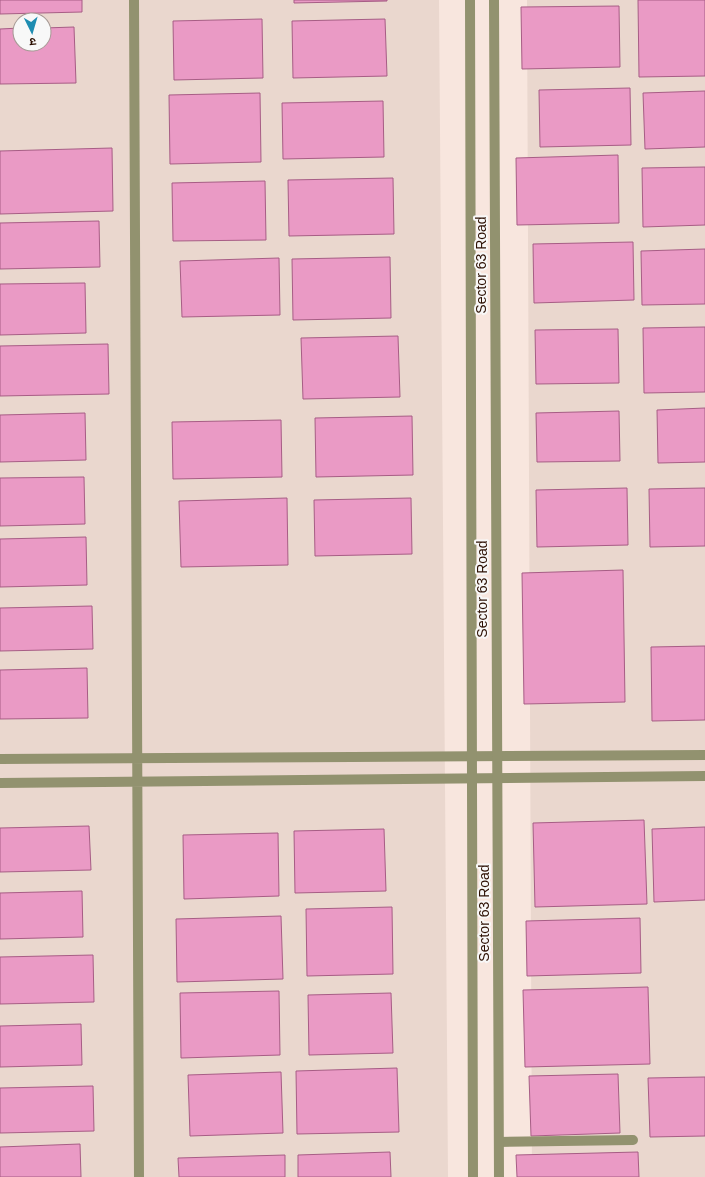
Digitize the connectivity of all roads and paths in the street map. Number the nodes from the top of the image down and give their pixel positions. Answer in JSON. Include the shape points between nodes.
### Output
{"nodes":[{"id":1,"x":134,"y":0,"type":"edge"},
{"id":2,"x":470,"y":0,"type":"edge"},
{"id":3,"x":494,"y":0,"type":"edge"},
{"id":4,"x":472,"y":755,"type":"junction"},
{"id":5,"x":497,"y":755,"type":"junction"},
{"id":6,"x":705,"y":755,"type":"edge"},
{"id":7,"x":0,"y":759,"type":"edge"},
{"id":8,"x":138,"y":759,"type":"junction"},
{"id":9,"x":705,"y":776,"type":"edge"},
{"id":10,"x":472,"y":777,"type":"junction"},
{"id":11,"x":497,"y":777,"type":"junction"},
{"id":12,"x":138,"y":782,"type":"junction"},
{"id":13,"x":0,"y":783,"type":"edge"},
{"id":14,"x":633,"y":1140,"type":"dead end"},
{"id":15,"x":499,"y":1142,"type":"junction"},
{"id":16,"x":140,"y":1177,"type":"edge"},
{"id":17,"x":473,"y":1177,"type":"edge"},
{"id":18,"x":499,"y":1177,"type":"edge"}],
"edges":[{"from":1,"to":8,"type":"street"},
{"from":2,"to":4,"type":"street","name":"Sector 63 Road"},
{"from":3,"to":5,"type":"street","name":"Sector 63 Road"},
{"from":4,"to":5,"type":"street"},
{"from":4,"to":8,"type":"street"},
{"from":4,"to":10,"type":"street","name":"Sector 63 Road"},
{"from":5,"to":6,"type":"street"},
{"from":5,"to":11,"type":"street","name":"Sector 63 Road"},
{"from":7,"to":8,"type":"street"},
{"from":8,"to":12,"type":"street"},
{"from":9,"to":11,"type":"street"},
{"from":10,"to":11,"type":"street"},
{"from":10,"to":12,"type":"street"},
{"from":10,"to":17,"type":"street","name":"Sector 63 Road"},
{"from":11,"to":15,"type":"street","name":"Sector 63 Road"},
{"from":12,"to":13,"type":"street"},
{"from":12,"to":16,"type":"street"},
{"from":14,"to":15,"type":"street"},
{"from":15,"to":18,"type":"street","name":"Sector 63 Road"}]}
